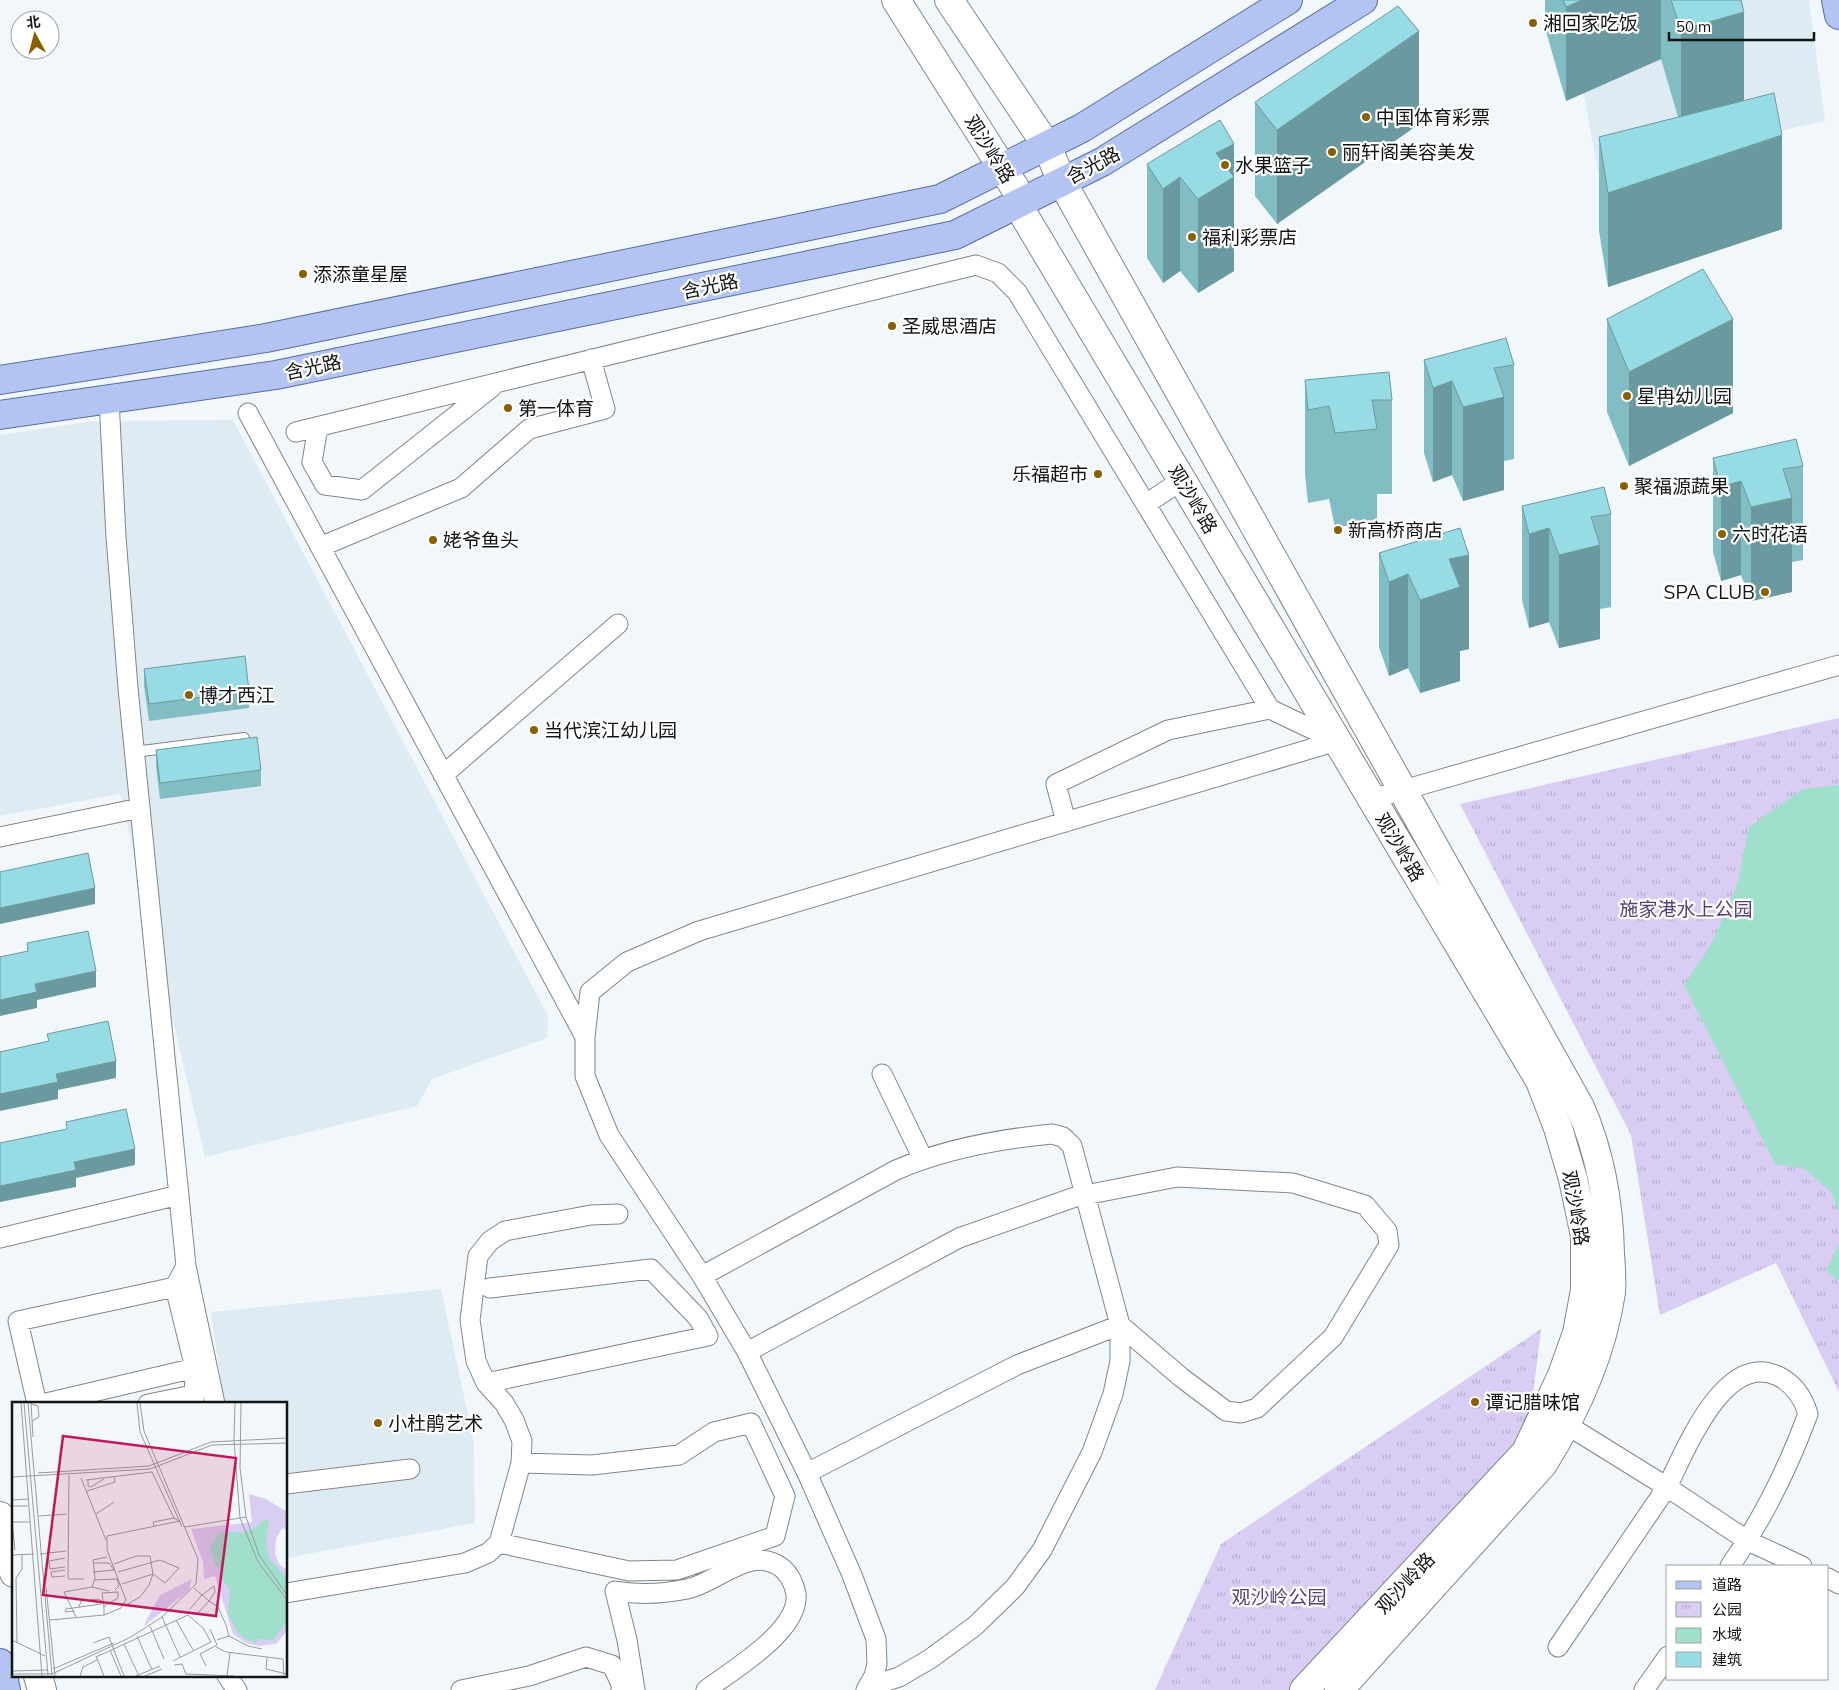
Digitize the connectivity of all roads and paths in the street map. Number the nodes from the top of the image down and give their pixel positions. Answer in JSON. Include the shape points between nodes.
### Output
{"nodes":[{"id":1,"x":896,"y":0,"type":"edge"},
{"id":2,"x":948,"y":0,"type":"edge"},
{"id":3,"x":1288,"y":0,"type":"edge"},
{"id":4,"x":1363,"y":0,"type":"edge"},
{"id":5,"x":1836,"y":0,"type":"edge"},
{"id":6,"x":1839,"y":15,"type":"edge"},
{"id":7,"x":1047,"y":146,"type":"junction"},
{"id":8,"x":1002,"y":168,"type":"junction"},
{"id":9,"x":1062,"y":182,"type":"junction"},
{"id":10,"x":1021,"y":203,"type":"junction"},
{"id":11,"x":591,"y":359,"type":"junction"},
{"id":12,"x":0,"y":380,"type":"edge"},
{"id":13,"x":498,"y":382,"type":"junction"},
{"id":14,"x":109,"y":399,"type":"junction"},
{"id":15,"x":248,"y":414,"type":"dead end"},
{"id":16,"x":0,"y":415,"type":"edge"},
{"id":17,"x":318,"y":427,"type":"junction"},
{"id":18,"x":296,"y":432,"type":"dead end"},
{"id":19,"x":1182,"y":480,"type":"junction"},
{"id":20,"x":1146,"y":504,"type":"junction"},
{"id":21,"x":320,"y":547,"type":"junction"},
{"id":22,"x":618,"y":624,"type":"dead end"},
{"id":23,"x":1839,"y":665,"type":"edge"},
{"id":24,"x":1270,"y":709,"type":"junction"},
{"id":25,"x":244,"y":738,"type":"edge"},
{"id":26,"x":1337,"y":741,"type":"junction"},
{"id":27,"x":134,"y":752,"type":"junction"},
{"id":28,"x":443,"y":775,"type":"junction"},
{"id":29,"x":1403,"y":791,"type":"junction"},
{"id":30,"x":1372,"y":799,"type":"junction"},
{"id":31,"x":140,"y":808,"type":"junction"},
{"id":32,"x":1066,"y":822,"type":"junction"},
{"id":33,"x":0,"y":837,"type":"edge"},
{"id":34,"x":585,"y":1036,"type":"junction"},
{"id":35,"x":882,"y":1074,"type":"dead end"},
{"id":36,"x":923,"y":1159,"type":"junction"},
{"id":37,"x":180,"y":1195,"type":"junction"},
{"id":38,"x":1084,"y":1196,"type":"junction"},
{"id":39,"x":618,"y":1214,"type":"dead end"},
{"id":40,"x":0,"y":1238,"type":"edge"},
{"id":41,"x":186,"y":1266,"type":"junction"},
{"id":42,"x":702,"y":1276,"type":"junction"},
{"id":43,"x":175,"y":1288,"type":"junction"},
{"id":44,"x":490,"y":1288,"type":"dead end"},
{"id":45,"x":1120,"y":1325,"type":"junction"},
{"id":46,"x":747,"y":1352,"type":"junction"},
{"id":47,"x":196,"y":1368,"type":"junction"},
{"id":48,"x":486,"y":1383,"type":"junction"},
{"id":49,"x":194,"y":1399,"type":"edge"},
{"id":50,"x":37,"y":1402,"type":"edge"},
{"id":51,"x":51,"y":1402,"type":"edge"},
{"id":52,"x":166,"y":1402,"type":"edge"},
{"id":53,"x":214,"y":1402,"type":"edge"},
{"id":54,"x":1567,"y":1425,"type":"junction"},
{"id":55,"x":521,"y":1463,"type":"junction"},
{"id":56,"x":410,"y":1469,"type":"dead end"},
{"id":57,"x":807,"y":1473,"type":"junction"},
{"id":58,"x":288,"y":1484,"type":"edge"},
{"id":59,"x":1667,"y":1487,"type":"junction"},
{"id":60,"x":0,"y":1516,"type":"edge"},
{"id":61,"x":1748,"y":1541,"type":"junction"},
{"id":62,"x":499,"y":1543,"type":"junction"},
{"id":63,"x":12,"y":1565,"type":"edge"},
{"id":64,"x":1731,"y":1565,"type":"edge"},
{"id":65,"x":1800,"y":1565,"type":"edge"},
{"id":66,"x":288,"y":1593,"type":"edge"},
{"id":67,"x":1558,"y":1647,"type":"dead end"},
{"id":68,"x":1666,"y":1659,"type":"edge"},
{"id":69,"x":0,"y":1662,"type":"edge"},
{"id":70,"x":228,"y":1678,"type":"edge"},
{"id":71,"x":867,"y":1689,"type":"edge"},
{"id":72,"x":6,"y":1690,"type":"edge"},
{"id":73,"x":237,"y":1690,"type":"edge"},
{"id":74,"x":461,"y":1690,"type":"edge"},
{"id":75,"x":621,"y":1690,"type":"edge"},
{"id":76,"x":635,"y":1690,"type":"edge"},
{"id":77,"x":706,"y":1690,"type":"edge"},
{"id":78,"x":1304,"y":1690,"type":"edge"},
{"id":79,"x":1339,"y":1690,"type":"edge"},
{"id":80,"x":1644,"y":1690,"type":"edge"}],
"edges":[{"from":1,"to":8,"type":"main road","name":"观沙岭路"},
{"from":2,"to":7,"type":"main road","name":"观沙岭路"},
{"from":3,"to":7,"type":"main road","name":"含光路","via":[[1082,128]]},
{"from":4,"to":9,"type":"main road","name":"含光路","via":[[1102,162]]},
{"from":5,"to":6,"type":"main road"},
{"from":7,"to":8,"type":"main road","name":"含光路"},
{"from":7,"to":9,"type":"main road","name":"观沙岭路"},
{"from":8,"to":10,"type":"main road","name":"观沙岭路"},
{"from":8,"to":12,"type":"main road","name":"含光路","via":[[940,199],[266,338]]},
{"from":9,"to":10,"type":"main road","name":"含光路"},
{"from":9,"to":29,"type":"main road","name":"观沙岭路"},
{"from":10,"to":14,"type":"main road","name":"含光路","via":[[955,236],[276,375]]},
{"from":10,"to":19,"type":"main road","name":"观沙岭路","via":[[1026,217]]},
{"from":11,"to":13,"type":"street"},
{"from":11,"to":20,"type":"street","via":[[976,265],[998,273],[1017,292]]},
{"from":11,"to":21,"type":"street","via":[[605,409],[529,429],[461,488]]},
{"from":13,"to":17,"type":"street"},
{"from":13,"to":17,"type":"street","via":[[362,490],[325,486],[312,462]]},
{"from":14,"to":16,"type":"main road","name":"含光路"},
{"from":14,"to":27,"type":"street","via":[[116,537]]},
{"from":15,"to":21,"type":"street"},
{"from":17,"to":18,"type":"street"},
{"from":19,"to":20,"type":"street"},
{"from":19,"to":26,"type":"main road","name":"观沙岭路"},
{"from":20,"to":24,"type":"street"},
{"from":21,"to":28,"type":"street"},
{"from":22,"to":28,"type":"street"},
{"from":23,"to":29,"type":"street"},
{"from":24,"to":26,"type":"street"},
{"from":24,"to":32,"type":"street","via":[[1168,730],[1056,784]]},
{"from":25,"to":27,"type":"lane"},
{"from":26,"to":30,"type":"main road","name":"观沙岭路"},
{"from":26,"to":32,"type":"street"},
{"from":27,"to":31,"type":"street"},
{"from":28,"to":34,"type":"street"},
{"from":29,"to":30,"type":"street"},
{"from":29,"to":54,"type":"main road","name":"观沙岭路","via":[[1580,1107],[1603,1173],[1610,1233],[1611,1291],[1602,1336],[1588,1379]]},
{"from":30,"to":78,"type":"main road","name":"观沙岭路","via":[[1540,1081],[1573,1179],[1585,1236],[1585,1290],[1577,1333],[1562,1376],[1526,1452]]},
{"from":31,"to":33,"type":"street"},
{"from":31,"to":37,"type":"street"},
{"from":32,"to":34,"type":"street","via":[[699,931],[628,962],[590,992]]},
{"from":34,"to":42,"type":"street","via":[[585,1076],[609,1135]]},
{"from":35,"to":36,"type":"street"},
{"from":36,"to":38,"type":"street","via":[[956,1150],[1052,1134],[1063,1137],[1072,1146]]},
{"from":36,"to":42,"type":"street","via":[[896,1170]]},
{"from":37,"to":40,"type":"street"},
{"from":37,"to":41,"type":"street"},
{"from":38,"to":45,"type":"street"},
{"from":38,"to":45,"type":"street","via":[[1177,1177],[1293,1183],[1365,1205],[1387,1231],[1389,1245],[1333,1338],[1257,1408],[1240,1413],[1226,1411]]},
{"from":38,"to":46,"type":"street","via":[[959,1238]]},
{"from":39,"to":48,"type":"street","via":[[591,1215],[505,1231],[490,1241],[478,1256],[470,1320],[476,1360]]},
{"from":41,"to":43,"type":"street"},
{"from":41,"to":53,"type":"street"},
{"from":42,"to":46,"type":"street"},
{"from":43,"to":47,"type":"street"},
{"from":43,"to":50,"type":"street","via":[[18,1321]]},
{"from":44,"to":48,"type":"street","via":[[651,1269],[698,1318],[708,1336]]},
{"from":45,"to":57,"type":"street","via":[[1017,1365]]},
{"from":45,"to":71,"type":"street","via":[[1120,1361],[1110,1402],[1092,1452],[1042,1550],[1015,1587],[975,1626],[930,1659],[899,1677]]},
{"from":46,"to":57,"type":"street"},
{"from":47,"to":49,"type":"street"},
{"from":47,"to":51,"type":"street"},
{"from":48,"to":55,"type":"street","via":[[504,1402],[514,1420],[522,1441]]},
{"from":49,"to":52,"type":"street"},
{"from":54,"to":59,"type":"street"},
{"from":54,"to":79,"type":"main road","name":"观沙岭路","via":[[1543,1464]]},
{"from":55,"to":62,"type":"street"},
{"from":55,"to":62,"type":"street","via":[[592,1466],[679,1455],[714,1432],[751,1423],[785,1496],[775,1536],[677,1570],[629,1571]]},
{"from":56,"to":58,"type":"street"},
{"from":57,"to":71,"type":"street","via":[[876,1639],[877,1664]]},
{"from":59,"to":61,"type":"street"},
{"from":59,"to":61,"type":"street","via":[[1711,1404],[1727,1386],[1739,1377],[1761,1372],[1785,1380],[1803,1398],[1808,1414],[1766,1512]]},
{"from":59,"to":67,"type":"street"},
{"from":60,"to":63,"type":"main road"},
{"from":61,"to":64,"type":"street"},
{"from":61,"to":65,"type":"street"},
{"from":62,"to":66,"type":"street","via":[[488,1553],[466,1563]]},
{"from":68,"to":80,"type":"street"},
{"from":69,"to":72,"type":"main road"},
{"from":70,"to":73,"type":"street"},
{"from":74,"to":75,"type":"street","via":[[558,1669],[586,1657],[612,1665],[622,1684]]},
{"from":76,"to":77,"type":"street","via":[[615,1591],[640,1595],[688,1589],[747,1561],[774,1562],[788,1572],[794,1585],[796,1601],[785,1626],[768,1644]]}]}
